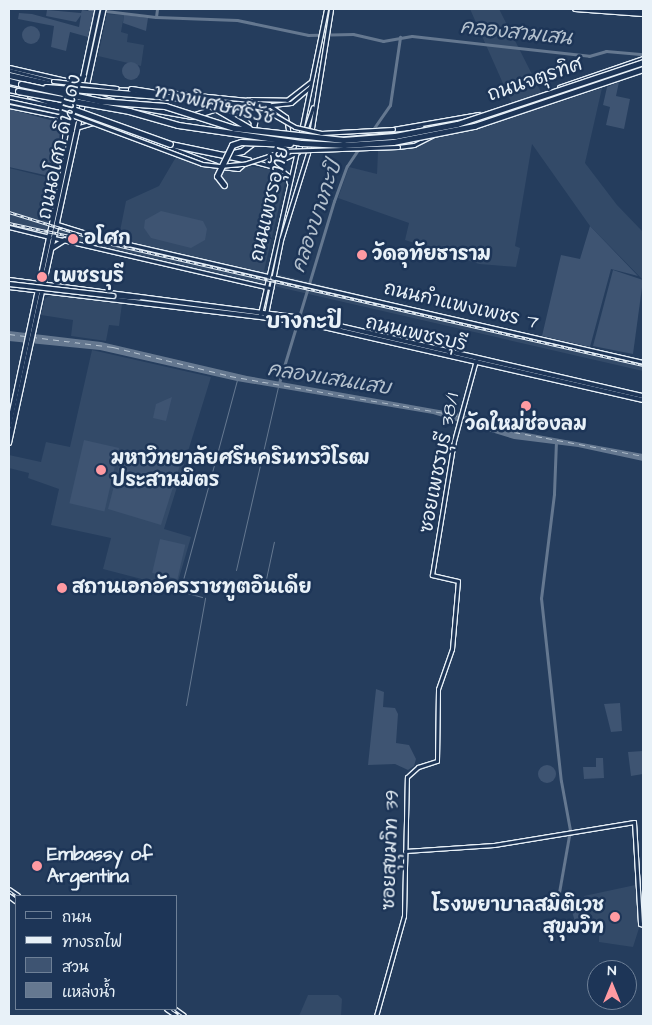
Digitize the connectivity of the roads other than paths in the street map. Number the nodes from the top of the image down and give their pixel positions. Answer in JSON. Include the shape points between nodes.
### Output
{"nodes":[{"id":1,"x":98,"y":9,"type":"edge"},
{"id":2,"x":104,"y":9,"type":"edge"},
{"id":3,"x":326,"y":9,"type":"edge"},
{"id":4,"x":332,"y":9,"type":"edge"},
{"id":5,"x":575,"y":9,"type":"edge"},
{"id":6,"x":608,"y":9,"type":"edge"},
{"id":7,"x":643,"y":12,"type":"edge"},
{"id":8,"x":643,"y":58,"type":"edge"},
{"id":9,"x":643,"y":62,"type":"edge"},
{"id":10,"x":9,"y":68,"type":"edge"},
{"id":11,"x":643,"y":68,"type":"edge"},
{"id":12,"x":9,"y":75,"type":"edge"},
{"id":13,"x":84,"y":76,"type":"junction"},
{"id":14,"x":311,"y":80,"type":"junction"},
{"id":15,"x":9,"y":81,"type":"edge"},
{"id":16,"x":21,"y":84,"type":"junction"},
{"id":17,"x":310,"y":87,"type":"junction"},
{"id":18,"x":9,"y":89,"type":"edge"},
{"id":19,"x":84,"y":89,"type":"junction"},
{"id":20,"x":131,"y":89,"type":"junction"},
{"id":21,"x":18,"y":91,"type":"junction"},
{"id":22,"x":97,"y":97,"type":"junction"},
{"id":23,"x":9,"y":99,"type":"edge"},
{"id":24,"x":314,"y":101,"type":"junction"},
{"id":25,"x":239,"y":102,"type":"junction"},
{"id":26,"x":269,"y":105,"type":"junction"},
{"id":27,"x":9,"y":106,"type":"edge"},
{"id":28,"x":226,"y":106,"type":"junction"},
{"id":29,"x":82,"y":112,"type":"junction"},
{"id":30,"x":74,"y":119,"type":"junction"},
{"id":31,"x":96,"y":122,"type":"junction"},
{"id":32,"x":435,"y":124,"type":"junction"},
{"id":33,"x":287,"y":125,"type":"junction"},
{"id":34,"x":79,"y":127,"type":"junction"},
{"id":35,"x":72,"y":130,"type":"junction"},
{"id":36,"x":286,"y":131,"type":"junction"},
{"id":37,"x":270,"y":134,"type":"junction"},
{"id":38,"x":300,"y":134,"type":"junction"},
{"id":39,"x":436,"y":134,"type":"junction"},
{"id":40,"x":306,"y":135,"type":"junction"},
{"id":41,"x":311,"y":135,"type":"junction"},
{"id":42,"x":338,"y":136,"type":"junction"},
{"id":43,"x":301,"y":142,"type":"junction"},
{"id":44,"x":310,"y":142,"type":"junction"},
{"id":45,"x":320,"y":143,"type":"junction"},
{"id":46,"x":338,"y":143,"type":"junction"},
{"id":47,"x":309,"y":146,"type":"junction"},
{"id":48,"x":297,"y":152,"type":"junction"},
{"id":49,"x":223,"y":155,"type":"junction"},
{"id":50,"x":248,"y":160,"type":"junction"},
{"id":51,"x":277,"y":164,"type":"junction"},
{"id":52,"x":270,"y":165,"type":"junction"},
{"id":53,"x":224,"y":185,"type":"dead end"},
{"id":54,"x":288,"y":191,"type":"junction"},
{"id":55,"x":57,"y":224,"type":"junction"},
{"id":56,"x":9,"y":227,"type":"edge"},
{"id":57,"x":52,"y":237,"type":"junction"},
{"id":58,"x":65,"y":240,"type":"junction"},
{"id":59,"x":52,"y":248,"type":"junction"},
{"id":60,"x":47,"y":270,"type":"junction"},
{"id":61,"x":41,"y":273,"type":"junction"},
{"id":62,"x":268,"y":276,"type":"junction"},
{"id":63,"x":272,"y":277,"type":"junction"},
{"id":64,"x":27,"y":282,"type":"junction"},
{"id":65,"x":9,"y":283,"type":"edge"},
{"id":66,"x":41,"y":284,"type":"junction"},
{"id":67,"x":52,"y":286,"type":"junction"},
{"id":68,"x":266,"y":286,"type":"junction"},
{"id":69,"x":73,"y":288,"type":"junction"},
{"id":70,"x":270,"y":288,"type":"junction"},
{"id":71,"x":26,"y":289,"type":"junction"},
{"id":72,"x":40,"y":291,"type":"junction"},
{"id":73,"x":52,"y":292,"type":"junction"},
{"id":74,"x":72,"y":295,"type":"junction"},
{"id":75,"x":38,"y":300,"type":"junction"},
{"id":76,"x":151,"y":300,"type":"junction"},
{"id":77,"x":263,"y":303,"type":"junction"},
{"id":78,"x":268,"y":303,"type":"junction"},
{"id":79,"x":266,"y":314,"type":"junction"},
{"id":80,"x":260,"y":315,"type":"junction"},
{"id":81,"x":300,"y":320,"type":"junction"},
{"id":82,"x":476,"y":359,"type":"junction"},
{"id":83,"x":24,"y":360,"type":"junction"},
{"id":84,"x":643,"y":362,"type":"edge"},
{"id":85,"x":544,"y":375,"type":"junction"},
{"id":86,"x":643,"y":396,"type":"edge"},
{"id":87,"x":643,"y":400,"type":"edge"},
{"id":88,"x":9,"y":426,"type":"edge"},
{"id":89,"x":9,"y":443,"type":"edge"},
{"id":90,"x":432,"y":575,"type":"joint"},
{"id":91,"x":405,"y":851,"type":"junction"},
{"id":92,"x":642,"y":925,"type":"edge"},
{"id":93,"x":376,"y":1016,"type":"edge"}],
"edges":[{"from":1,"to":13,"type":"main road","name":"ถนนอโศก-ดินแดง"},
{"from":2,"to":19,"type":"main road","name":"ถนนอโศก-ดินแดง"},
{"from":3,"to":14,"type":"main road","name":"ถนนเพชรอุทัย"},
{"from":4,"to":24,"type":"main road","name":"ถนนเพชรอุทัย"},
{"from":5,"to":7,"type":"main road"},
{"from":6,"to":7,"type":"main road"},
{"from":8,"to":32,"type":"main road","name":"ถนนจตุรทิศ","via":[[523,100]]},
{"from":9,"to":37,"type":"highway","name":"ทางพิเศษศรีรัช","bridge":true,"via":[[514,107],[425,131],[343,140]]},
{"from":10,"to":13,"type":"main road","via":[[74,82]]},
{"from":10,"to":20,"type":"main road","name":"ถนนจตุรทิศ","bridge":true,"via":[[82,86]]},
{"from":11,"to":39,"type":"main road","name":"ถนนจตุรทิศ","bridge":true,"via":[[504,115]]},
{"from":11,"to":43,"type":"highway","name":"ทางพิเศษศรีรัช","bridge":true,"via":[[456,131],[370,144]]},
{"from":12,"to":19,"type":"highway"},
{"from":13,"to":19,"type":"main road","name":"ถนนอโศก-ดินแดง"},
{"from":14,"to":17,"type":"main road","name":"ถนนเพชรอุทัย"},
{"from":14,"to":22,"type":"main road","via":[[297,95],[279,102],[114,88]]},
{"from":15,"to":16,"type":"highway","name":"ทางพิเศษศรีรัช"},
{"from":16,"to":25,"type":"highway","bridge":true},
{"from":16,"to":37,"type":"highway","name":"ทางพิเศษศรีรัช","bridge":true,"via":[[100,101],[166,106],[214,123]]},
{"from":17,"to":26,"type":"main road","via":[[291,103]]},
{"from":17,"to":38,"type":"main road","name":"ถนนเพชรอุทัย"},
{"from":18,"to":21,"type":"highway","name":"ทางพิเศษศรีรัช"},
{"from":19,"to":22,"type":"main road","via":[[90,96]]},
{"from":19,"to":29,"type":"main road","name":"ถนนอโศก-ดินแดง"},
{"from":19,"to":30,"type":"main road","name":"ถนนอโศก-ดินแดง"},
{"from":20,"to":32,"type":"main road","name":"ถนนจตุรทิศ","bridge":true,"via":[[248,100],[296,127],[321,133]]},
{"from":20,"to":37,"type":"highway","bridge":true,"via":[[207,103],[236,122]]},
{"from":21,"to":43,"type":"highway","name":"ทางพิเศษศรีรัช","bridge":true,"via":[[129,111],[178,125]]},
{"from":21,"to":49,"type":"highway","bridge":true,"via":[[170,144]]},
{"from":22,"to":28,"type":"highway","via":[[192,116]]},
{"from":23,"to":30,"type":"highway","via":[[68,110]]},
{"from":23,"to":39,"type":"main road","name":"ถนนจตุรทิศ","bridge":true,"via":[[69,114],[202,164],[218,166],[244,164],[284,151],[414,145]]},
{"from":24,"to":40,"type":"main road"},
{"from":24,"to":41,"type":"main road","name":"ถนนเพชรอุทัย"},
{"from":25,"to":26,"type":"highway"},
{"from":25,"to":28,"type":"highway"},
{"from":26,"to":33,"type":"main road","via":[[283,113]]},
{"from":27,"to":35,"type":"main road","via":[[64,117]]},
{"from":28,"to":49,"type":"highway","via":[[249,114],[255,134],[248,149]]},
{"from":29,"to":31,"type":"main road"},
{"from":29,"to":34,"type":"main road","name":"ถนนอโศก-ดินแดง"},
{"from":30,"to":35,"type":"main road","name":"ถนนอโศก-ดินแดง"},
{"from":31,"to":34,"type":"main road"},
{"from":31,"to":50,"type":"main road","via":[[224,167],[238,169]]},
{"from":32,"to":42,"type":"main road","name":"ถนนจตุรทิศ","bridge":true,"via":[[390,133]]},
{"from":33,"to":36,"type":"main road"},
{"from":33,"to":38,"type":"main road","via":[[290,131]]},
{"from":34,"to":55,"type":"main road","name":"ถนนอโศก-ดินแดง"},
{"from":35,"to":57,"type":"main road","name":"ถนนอโศก-ดินแดง"},
{"from":36,"to":43,"type":"main road"},
{"from":36,"to":51,"type":"main road"},
{"from":38,"to":40,"type":"main road","name":"ถนนจตุรทิศ"},
{"from":38,"to":43,"type":"main road","name":"ถนนเพชรอุทัย"},
{"from":39,"to":46,"type":"main road","name":"ถนนจตุรทิศ","bridge":true},
{"from":40,"to":41,"type":"main road","name":"ถนนจตุรทิศ"},
{"from":40,"to":43,"type":"main road"},
{"from":41,"to":42,"type":"main road","name":"ถนนจตุรทิศ"},
{"from":41,"to":44,"type":"main road","name":"ถนนเพชรอุทัย"},
{"from":42,"to":46,"type":"main road"},
{"from":43,"to":44,"type":"main road","name":"ถนนจตุรทิศ"},
{"from":43,"to":48,"type":"main road"},
{"from":43,"to":53,"type":"highway","bridge":true,"via":[[235,143],[226,150],[218,172],[217,181]]},
{"from":44,"to":45,"type":"main road","name":"ถนนจตุรทิศ"},
{"from":44,"to":47,"type":"main road","name":"ถนนเพชรอุทัย"},
{"from":45,"to":46,"type":"main road","name":"ถนนจตุรทิศ"},
{"from":45,"to":47,"type":"main road"},
{"from":47,"to":63,"type":"main road","name":"ถนนเพชรอุทัย"},
{"from":48,"to":51,"type":"main road"},
{"from":48,"to":54,"type":"main road","name":"ถนนเพชรอุทัย"},
{"from":49,"to":50,"type":"highway"},
{"from":50,"to":52,"type":"main road"},
{"from":51,"to":52,"type":"main road"},
{"from":52,"to":54,"type":"main road","via":[[287,175]]},
{"from":54,"to":62,"type":"main road","name":"ถนนเพชรอุทัย"},
{"from":55,"to":57,"type":"main road","name":"ถนนอโศก-ดินแดง"},
{"from":55,"to":62,"type":"main road","via":[[102,238]]},
{"from":56,"to":57,"type":"main road"},
{"from":57,"to":58,"type":"main road"},
{"from":57,"to":59,"type":"main road","name":"ถนนอโศก-ดินแดง"},
{"from":57,"to":61,"type":"main road","name":"ถนนอโศก-ดินแดง"},
{"from":58,"to":59,"type":"main road"},
{"from":58,"to":68,"type":"main road"},
{"from":59,"to":60,"type":"main road","name":"ถนนอโศก-ดินแดง"},
{"from":60,"to":66,"type":"main road","name":"ถนนอโศก-ดินแดง"},
{"from":60,"to":67,"type":"main road"},
{"from":61,"to":64,"type":"main road"},
{"from":61,"to":66,"type":"main road","name":"ถนนอโศก-ดินแดง"},
{"from":62,"to":68,"type":"main road","name":"ถนนเพชรอุทัย"},
{"from":63,"to":70,"type":"main road","name":"ถนนเพชรอุทัย"},
{"from":63,"to":84,"type":"main road","name":"ถนนกำแพงเพชร 7"},
{"from":64,"to":65,"type":"main road","name":"ถนนเพชรบุรี"},
{"from":64,"to":66,"type":"main road","name":"ถนนเพชรบุรี"},
{"from":65,"to":71,"type":"main road","name":"ถนนเพชรบุรี"},
{"from":65,"to":76,"type":"main road","name":"ถนนเพชรบุรี","bridge":true},
{"from":66,"to":67,"type":"main road","name":"ถนนเพชรบุรี"},
{"from":66,"to":72,"type":"main road","name":"ถนนอโศก-ดินแดง"},
{"from":67,"to":69,"type":"main road","name":"ถนนเพชรบุรี"},
{"from":68,"to":70,"type":"main road"},
{"from":68,"to":77,"type":"main road","name":"ถนนเพชรอุทัย"},
{"from":69,"to":74,"type":"main road"},
{"from":69,"to":76,"type":"main road","name":"ถนนเพชรบุรี"},
{"from":70,"to":78,"type":"main road","name":"ถนนเพชรอุทัย"},
{"from":71,"to":72,"type":"main road","name":"ถนนเพชรบุรี"},
{"from":71,"to":75,"type":"main road"},
{"from":72,"to":73,"type":"main road","name":"ถนนเพชรบุรี"},
{"from":72,"to":75,"type":"main road","name":"ถนนอโศก-ดินแดง"},
{"from":73,"to":74,"type":"main road","name":"ถนนเพชรบุรี"},
{"from":73,"to":75,"type":"main road"},
{"from":74,"to":76,"type":"main road","name":"ถนนเพชรบุรี"},
{"from":75,"to":83,"type":"main road","name":"ถนนอโศก-ดินแดง"},
{"from":76,"to":80,"type":"main road","name":"ถนนเพชรบุรี"},
{"from":77,"to":78,"type":"main road"},
{"from":77,"to":80,"type":"main road","name":"ถนนเพชรอุทัย"},
{"from":78,"to":79,"type":"main road","name":"ถนนเพชรอุทัย"},
{"from":79,"to":80,"type":"main road","name":"ถนนเพชรบุรี"},
{"from":79,"to":81,"type":"main road","name":"ถนนเพชรบุรี"},
{"from":80,"to":81,"type":"main road","name":"ถนนเพชรบุรี"},
{"from":81,"to":82,"type":"main road","name":"ถนนเพชรบุรี"},
{"from":82,"to":85,"type":"main road","name":"ถนนเพชรบุรี"},
{"from":82,"to":90,"type":"main road","name":"ซอยเพชรบุรี 38/1","via":[[458,428]]},
{"from":83,"to":88,"type":"main road"},
{"from":83,"to":89,"type":"main road"},
{"from":85,"to":86,"type":"main road","name":"ถนนเพชรบุรี"},
{"from":85,"to":87,"type":"main road","name":"ถนนเพชรบุรี"},
{"from":90,"to":91,"type":"main road","name":"ซอยสุขุมวิท 39","via":[[458,581],[452,648],[439,685],[437,761],[407,776]]},
{"from":91,"to":92,"type":"main road","via":[[507,843],[634,822]]},
{"from":91,"to":93,"type":"main road","name":"ซอยสุขุมวิท 39","via":[[404,916]]}]}
